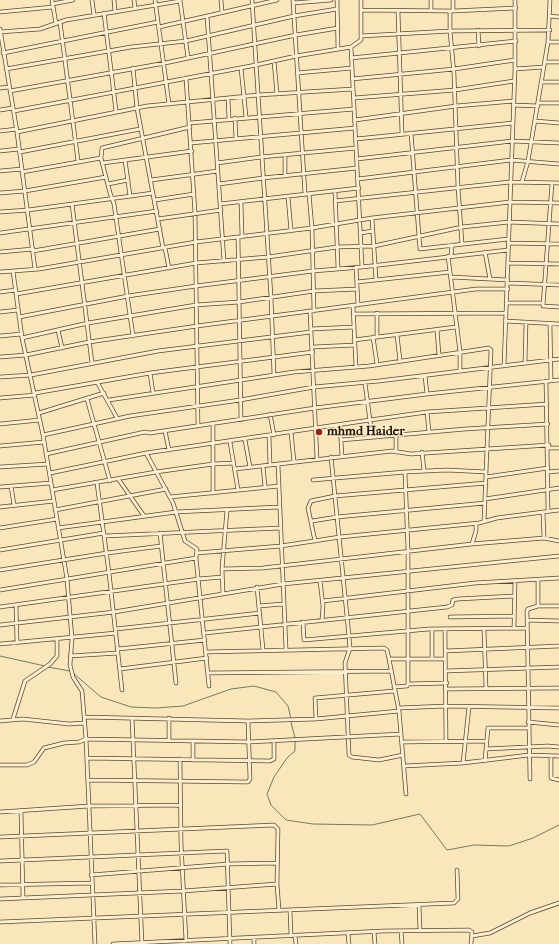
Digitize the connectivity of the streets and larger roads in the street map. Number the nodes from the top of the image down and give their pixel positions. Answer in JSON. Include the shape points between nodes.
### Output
{"nodes":[{"id":1,"x":73,"y":0,"type":"edge"},
{"id":2,"x":92,"y":0,"type":"edge"},
{"id":3,"x":114,"y":0,"type":"edge"},
{"id":4,"x":134,"y":0,"type":"edge"},
{"id":5,"x":155,"y":0,"type":"edge"},
{"id":6,"x":220,"y":0,"type":"edge"},
{"id":7,"x":252,"y":0,"type":"edge"},
{"id":8,"x":277,"y":0,"type":"edge"},
{"id":9,"x":331,"y":0,"type":"edge"},
{"id":10,"x":337,"y":0,"type":"edge"},
{"id":11,"x":361,"y":0,"type":"edge"},
{"id":12,"x":431,"y":0,"type":"edge"},
{"id":13,"x":453,"y":0,"type":"edge"},
{"id":14,"x":515,"y":0,"type":"edge"},
{"id":15,"x":550,"y":0,"type":"edge"},
{"id":16,"x":180,"y":1,"type":"edge"},
{"id":17,"x":293,"y":1,"type":"edge"},
{"id":18,"x":52,"y":4,"type":"edge"},
{"id":19,"x":155,"y":5,"type":"junction"},
{"id":20,"x":252,"y":5,"type":"junction"},
{"id":21,"x":135,"y":8,"type":"junction"},
{"id":22,"x":516,"y":8,"type":"junction"},
{"id":23,"x":337,"y":9,"type":"junction"},
{"id":24,"x":361,"y":10,"type":"junction"},
{"id":25,"x":398,"y":10,"type":"junction"},
{"id":26,"x":431,"y":11,"type":"junction"},
{"id":27,"x":451,"y":11,"type":"junction"},
{"id":28,"x":0,"y":12,"type":"edge"},
{"id":29,"x":115,"y":12,"type":"junction"},
{"id":30,"x":222,"y":12,"type":"junction"},
{"id":31,"x":104,"y":13,"type":"junction"},
{"id":32,"x":94,"y":15,"type":"junction"},
{"id":33,"x":207,"y":16,"type":"junction"},
{"id":34,"x":294,"y":16,"type":"junction"},
{"id":35,"x":550,"y":16,"type":"junction"},
{"id":36,"x":559,"y":17,"type":"edge"},
{"id":37,"x":158,"y":22,"type":"junction"},
{"id":38,"x":183,"y":22,"type":"junction"},
{"id":39,"x":58,"y":23,"type":"junction"},
{"id":40,"x":254,"y":26,"type":"junction"},
{"id":41,"x":159,"y":27,"type":"junction"},
{"id":42,"x":338,"y":28,"type":"junction"},
{"id":43,"x":478,"y":30,"type":"junction"},
{"id":44,"x":516,"y":30,"type":"junction"},
{"id":45,"x":550,"y":30,"type":"junction"},
{"id":46,"x":450,"y":31,"type":"junction"},
{"id":47,"x":106,"y":32,"type":"junction"},
{"id":48,"x":0,"y":33,"type":"edge"},
{"id":49,"x":398,"y":33,"type":"junction"},
{"id":50,"x":296,"y":35,"type":"junction"},
{"id":51,"x":209,"y":36,"type":"junction"},
{"id":52,"x":361,"y":36,"type":"junction"},
{"id":53,"x":63,"y":40,"type":"junction"},
{"id":54,"x":186,"y":40,"type":"junction"},
{"id":55,"x":516,"y":41,"type":"junction"},
{"id":56,"x":548,"y":42,"type":"junction"},
{"id":57,"x":559,"y":42,"type":"edge"},
{"id":58,"x":162,"y":44,"type":"junction"},
{"id":59,"x":255,"y":44,"type":"junction"},
{"id":60,"x":479,"y":46,"type":"junction"},
{"id":61,"x":351,"y":47,"type":"junction"},
{"id":62,"x":338,"y":49,"type":"junction"},
{"id":63,"x":452,"y":49,"type":"junction"},
{"id":64,"x":2,"y":51,"type":"edge"},
{"id":65,"x":109,"y":51,"type":"junction"},
{"id":66,"x":210,"y":54,"type":"junction"},
{"id":67,"x":399,"y":54,"type":"junction"},
{"id":68,"x":296,"y":56,"type":"junction"},
{"id":69,"x":188,"y":58,"type":"junction"},
{"id":70,"x":351,"y":58,"type":"junction"},
{"id":71,"x":65,"y":59,"type":"junction"},
{"id":72,"x":515,"y":60,"type":"junction"},
{"id":73,"x":274,"y":61,"type":"junction"},
{"id":74,"x":545,"y":62,"type":"junction"},
{"id":75,"x":559,"y":62,"type":"edge"},
{"id":76,"x":165,"y":63,"type":"junction"},
{"id":77,"x":256,"y":66,"type":"junction"},
{"id":78,"x":544,"y":66,"type":"junction"},
{"id":79,"x":0,"y":67,"type":"edge"},
{"id":80,"x":5,"y":68,"type":"junction"},
{"id":81,"x":133,"y":68,"type":"junction"},
{"id":82,"x":241,"y":68,"type":"junction"},
{"id":83,"x":352,"y":68,"type":"junction"},
{"id":84,"x":454,"y":69,"type":"junction"},
{"id":85,"x":515,"y":69,"type":"junction"},
{"id":86,"x":111,"y":72,"type":"junction"},
{"id":87,"x":212,"y":73,"type":"junction"},
{"id":88,"x":297,"y":73,"type":"junction"},
{"id":89,"x":400,"y":74,"type":"junction"},
{"id":90,"x":186,"y":78,"type":"junction"},
{"id":91,"x":352,"y":79,"type":"junction"},
{"id":92,"x":68,"y":80,"type":"junction"},
{"id":93,"x":514,"y":81,"type":"junction"},
{"id":94,"x":167,"y":82,"type":"junction"},
{"id":95,"x":542,"y":82,"type":"junction"},
{"id":96,"x":559,"y":82,"type":"edge"},
{"id":97,"x":0,"y":88,"type":"edge"},
{"id":98,"x":136,"y":88,"type":"junction"},
{"id":99,"x":10,"y":89,"type":"junction"},
{"id":100,"x":353,"y":89,"type":"junction"},
{"id":101,"x":455,"y":90,"type":"junction"},
{"id":102,"x":114,"y":92,"type":"junction"},
{"id":103,"x":298,"y":93,"type":"junction"},
{"id":104,"x":277,"y":94,"type":"junction"},
{"id":105,"x":401,"y":94,"type":"junction"},
{"id":106,"x":258,"y":95,"type":"junction"},
{"id":107,"x":244,"y":97,"type":"junction"},
{"id":108,"x":354,"y":98,"type":"junction"},
{"id":109,"x":228,"y":99,"type":"junction"},
{"id":110,"x":70,"y":100,"type":"junction"},
{"id":111,"x":214,"y":101,"type":"junction"},
{"id":112,"x":514,"y":101,"type":"junction"},
{"id":113,"x":188,"y":102,"type":"junction"},
{"id":114,"x":168,"y":104,"type":"junction"},
{"id":115,"x":538,"y":104,"type":"junction"},
{"id":116,"x":559,"y":104,"type":"edge"},
{"id":117,"x":513,"y":105,"type":"junction"},
{"id":118,"x":456,"y":106,"type":"junction"},
{"id":119,"x":136,"y":108,"type":"junction"},
{"id":120,"x":354,"y":109,"type":"junction"},
{"id":121,"x":0,"y":110,"type":"edge"},
{"id":122,"x":13,"y":110,"type":"junction"},
{"id":123,"x":116,"y":111,"type":"junction"},
{"id":124,"x":299,"y":113,"type":"junction"},
{"id":125,"x":402,"y":114,"type":"junction"},
{"id":126,"x":260,"y":116,"type":"junction"},
{"id":127,"x":246,"y":117,"type":"junction"},
{"id":128,"x":235,"y":118,"type":"junction"},
{"id":129,"x":229,"y":119,"type":"junction"},
{"id":130,"x":215,"y":120,"type":"junction"},
{"id":131,"x":355,"y":120,"type":"junction"},
{"id":132,"x":73,"y":121,"type":"junction"},
{"id":133,"x":535,"y":121,"type":"junction"},
{"id":134,"x":559,"y":122,"type":"edge"},
{"id":135,"x":513,"y":123,"type":"junction"},
{"id":136,"x":190,"y":125,"type":"junction"},
{"id":137,"x":457,"y":127,"type":"junction"},
{"id":138,"x":355,"y":128,"type":"junction"},
{"id":139,"x":140,"y":129,"type":"junction"},
{"id":140,"x":17,"y":130,"type":"junction"},
{"id":141,"x":0,"y":131,"type":"edge"},
{"id":142,"x":410,"y":133,"type":"junction"},
{"id":143,"x":300,"y":134,"type":"junction"},
{"id":144,"x":402,"y":134,"type":"junction"},
{"id":145,"x":260,"y":137,"type":"junction"},
{"id":146,"x":236,"y":139,"type":"junction"},
{"id":147,"x":356,"y":139,"type":"junction"},
{"id":148,"x":75,"y":140,"type":"junction"},
{"id":149,"x":142,"y":140,"type":"junction"},
{"id":150,"x":217,"y":140,"type":"junction"},
{"id":151,"x":512,"y":142,"type":"junction"},
{"id":152,"x":531,"y":142,"type":"junction"},
{"id":153,"x":191,"y":143,"type":"junction"},
{"id":154,"x":559,"y":143,"type":"edge"},
{"id":155,"x":457,"y":147,"type":"junction"},
{"id":156,"x":356,"y":148,"type":"junction"},
{"id":157,"x":19,"y":150,"type":"junction"},
{"id":158,"x":0,"y":151,"type":"edge"},
{"id":159,"x":192,"y":152,"type":"junction"},
{"id":160,"x":411,"y":152,"type":"junction"},
{"id":161,"x":302,"y":154,"type":"junction"},
{"id":162,"x":285,"y":155,"type":"junction"},
{"id":163,"x":146,"y":157,"type":"junction"},
{"id":164,"x":261,"y":157,"type":"junction"},
{"id":165,"x":102,"y":158,"type":"junction"},
{"id":166,"x":357,"y":159,"type":"junction"},
{"id":167,"x":125,"y":160,"type":"junction"},
{"id":168,"x":511,"y":160,"type":"junction"},
{"id":169,"x":78,"y":161,"type":"junction"},
{"id":170,"x":528,"y":161,"type":"junction"},
{"id":171,"x":217,"y":163,"type":"junction"},
{"id":172,"x":103,"y":164,"type":"junction"},
{"id":173,"x":559,"y":164,"type":"edge"},
{"id":174,"x":458,"y":166,"type":"junction"},
{"id":175,"x":358,"y":168,"type":"junction"},
{"id":176,"x":22,"y":170,"type":"junction"},
{"id":177,"x":0,"y":171,"type":"edge"},
{"id":178,"x":218,"y":171,"type":"junction"},
{"id":179,"x":413,"y":173,"type":"junction"},
{"id":180,"x":193,"y":174,"type":"junction"},
{"id":181,"x":303,"y":174,"type":"junction"},
{"id":182,"x":285,"y":176,"type":"junction"},
{"id":183,"x":106,"y":177,"type":"junction"},
{"id":184,"x":263,"y":178,"type":"junction"},
{"id":185,"x":128,"y":180,"type":"junction"},
{"id":186,"x":151,"y":180,"type":"junction"},
{"id":187,"x":358,"y":180,"type":"junction"},
{"id":188,"x":510,"y":182,"type":"junction"},
{"id":189,"x":522,"y":182,"type":"junction"},
{"id":190,"x":552,"y":183,"type":"junction"},
{"id":191,"x":108,"y":184,"type":"junction"},
{"id":192,"x":219,"y":184,"type":"junction"},
{"id":193,"x":559,"y":184,"type":"edge"},
{"id":194,"x":458,"y":187,"type":"junction"},
{"id":195,"x":359,"y":188,"type":"junction"},
{"id":196,"x":25,"y":191,"type":"junction"},
{"id":197,"x":334,"y":191,"type":"junction"},
{"id":198,"x":0,"y":193,"type":"edge"},
{"id":199,"x":153,"y":193,"type":"junction"},
{"id":200,"x":415,"y":193,"type":"junction"},
{"id":201,"x":194,"y":194,"type":"junction"},
{"id":202,"x":307,"y":194,"type":"junction"},
{"id":203,"x":130,"y":196,"type":"junction"},
{"id":204,"x":288,"y":197,"type":"junction"},
{"id":205,"x":112,"y":198,"type":"junction"},
{"id":206,"x":359,"y":198,"type":"junction"},
{"id":207,"x":155,"y":200,"type":"junction"},
{"id":208,"x":264,"y":200,"type":"junction"},
{"id":209,"x":335,"y":201,"type":"junction"},
{"id":210,"x":241,"y":202,"type":"junction"},
{"id":211,"x":510,"y":202,"type":"junction"},
{"id":212,"x":550,"y":203,"type":"junction"},
{"id":213,"x":559,"y":203,"type":"edge"},
{"id":214,"x":72,"y":204,"type":"junction"},
{"id":215,"x":220,"y":204,"type":"junction"},
{"id":216,"x":460,"y":207,"type":"junction"},
{"id":217,"x":28,"y":210,"type":"junction"},
{"id":218,"x":221,"y":210,"type":"junction"},
{"id":219,"x":157,"y":211,"type":"junction"},
{"id":220,"x":0,"y":212,"type":"edge"},
{"id":221,"x":417,"y":212,"type":"junction"},
{"id":222,"x":195,"y":213,"type":"junction"},
{"id":223,"x":116,"y":217,"type":"junction"},
{"id":224,"x":372,"y":218,"type":"junction"},
{"id":225,"x":158,"y":219,"type":"junction"},
{"id":226,"x":360,"y":220,"type":"junction"},
{"id":227,"x":74,"y":222,"type":"junction"},
{"id":228,"x":509,"y":222,"type":"junction"},
{"id":229,"x":549,"y":223,"type":"junction"},
{"id":230,"x":336,"y":224,"type":"junction"},
{"id":231,"x":559,"y":224,"type":"edge"},
{"id":232,"x":462,"y":227,"type":"junction"},
{"id":233,"x":312,"y":228,"type":"junction"},
{"id":234,"x":160,"y":229,"type":"junction"},
{"id":235,"x":30,"y":230,"type":"junction"},
{"id":236,"x":291,"y":231,"type":"junction"},
{"id":237,"x":373,"y":231,"type":"junction"},
{"id":238,"x":0,"y":233,"type":"edge"},
{"id":239,"x":267,"y":233,"type":"junction"},
{"id":240,"x":360,"y":233,"type":"junction"},
{"id":241,"x":119,"y":235,"type":"junction"},
{"id":242,"x":419,"y":236,"type":"junction"},
{"id":243,"x":240,"y":237,"type":"junction"},
{"id":244,"x":222,"y":238,"type":"junction"},
{"id":245,"x":508,"y":241,"type":"junction"},
{"id":246,"x":196,"y":242,"type":"junction"},
{"id":247,"x":77,"y":243,"type":"junction"},
{"id":248,"x":547,"y":243,"type":"junction"},
{"id":249,"x":462,"y":244,"type":"junction"},
{"id":250,"x":559,"y":244,"type":"edge"},
{"id":251,"x":452,"y":245,"type":"junction"},
{"id":252,"x":374,"y":246,"type":"junction"},
{"id":253,"x":337,"y":247,"type":"junction"},
{"id":254,"x":361,"y":247,"type":"junction"},
{"id":255,"x":164,"y":248,"type":"junction"},
{"id":256,"x":33,"y":250,"type":"junction"},
{"id":257,"x":313,"y":250,"type":"junction"},
{"id":258,"x":508,"y":250,"type":"junction"},
{"id":259,"x":0,"y":252,"type":"edge"},
{"id":260,"x":485,"y":252,"type":"junction"},
{"id":261,"x":122,"y":255,"type":"junction"},
{"id":262,"x":449,"y":256,"type":"junction"},
{"id":263,"x":268,"y":257,"type":"junction"},
{"id":264,"x":239,"y":259,"type":"junction"},
{"id":265,"x":224,"y":261,"type":"junction"},
{"id":266,"x":79,"y":263,"type":"junction"},
{"id":267,"x":196,"y":263,"type":"junction"},
{"id":268,"x":508,"y":263,"type":"junction"},
{"id":269,"x":545,"y":264,"type":"junction"},
{"id":270,"x":559,"y":264,"type":"edge"},
{"id":271,"x":375,"y":265,"type":"junction"},
{"id":272,"x":356,"y":267,"type":"junction"},
{"id":273,"x":362,"y":267,"type":"junction"},
{"id":274,"x":169,"y":268,"type":"junction"},
{"id":275,"x":338,"y":268,"type":"junction"},
{"id":276,"x":35,"y":269,"type":"junction"},
{"id":277,"x":13,"y":271,"type":"junction"},
{"id":278,"x":313,"y":271,"type":"junction"},
{"id":279,"x":0,"y":272,"type":"edge"},
{"id":280,"x":450,"y":272,"type":"junction"},
{"id":281,"x":125,"y":275,"type":"junction"},
{"id":282,"x":270,"y":277,"type":"junction"},
{"id":283,"x":451,"y":277,"type":"junction"},
{"id":284,"x":490,"y":279,"type":"junction"},
{"id":285,"x":376,"y":280,"type":"junction"},
{"id":286,"x":239,"y":281,"type":"junction"},
{"id":287,"x":357,"y":282,"type":"junction"},
{"id":288,"x":508,"y":282,"type":"junction"},
{"id":289,"x":82,"y":283,"type":"junction"},
{"id":290,"x":544,"y":285,"type":"junction"},
{"id":291,"x":559,"y":285,"type":"edge"},
{"id":292,"x":196,"y":286,"type":"junction"},
{"id":293,"x":357,"y":288,"type":"junction"},
{"id":294,"x":508,"y":289,"type":"junction"},
{"id":295,"x":0,"y":292,"type":"edge"},
{"id":296,"x":16,"y":292,"type":"junction"},
{"id":297,"x":314,"y":292,"type":"junction"},
{"id":298,"x":452,"y":292,"type":"junction"},
{"id":299,"x":128,"y":296,"type":"junction"},
{"id":300,"x":271,"y":297,"type":"junction"},
{"id":301,"x":239,"y":302,"type":"junction"},
{"id":302,"x":506,"y":303,"type":"junction"},
{"id":303,"x":542,"y":303,"type":"junction"},
{"id":304,"x":85,"y":304,"type":"junction"},
{"id":305,"x":196,"y":305,"type":"junction"},
{"id":306,"x":358,"y":305,"type":"junction"},
{"id":307,"x":353,"y":306,"type":"junction"},
{"id":308,"x":559,"y":307,"type":"edge"},
{"id":309,"x":18,"y":310,"type":"junction"},
{"id":310,"x":312,"y":311,"type":"junction"},
{"id":311,"x":0,"y":312,"type":"edge"},
{"id":312,"x":454,"y":313,"type":"junction"},
{"id":313,"x":505,"y":313,"type":"junction"},
{"id":314,"x":353,"y":314,"type":"junction"},
{"id":315,"x":377,"y":314,"type":"junction"},
{"id":316,"x":130,"y":316,"type":"junction"},
{"id":317,"x":272,"y":316,"type":"junction"},
{"id":318,"x":19,"y":317,"type":"junction"},
{"id":319,"x":240,"y":321,"type":"junction"},
{"id":320,"x":505,"y":322,"type":"junction"},
{"id":321,"x":88,"y":323,"type":"junction"},
{"id":322,"x":526,"y":323,"type":"junction"},
{"id":323,"x":550,"y":324,"type":"junction"},
{"id":324,"x":559,"y":324,"type":"edge"},
{"id":325,"x":197,"y":326,"type":"junction"},
{"id":326,"x":354,"y":327,"type":"junction"},
{"id":327,"x":456,"y":327,"type":"junction"},
{"id":328,"x":58,"y":330,"type":"junction"},
{"id":329,"x":311,"y":330,"type":"junction"},
{"id":330,"x":437,"y":330,"type":"junction"},
{"id":331,"x":397,"y":335,"type":"junction"},
{"id":332,"x":0,"y":336,"type":"edge"},
{"id":333,"x":22,"y":336,"type":"junction"},
{"id":334,"x":133,"y":336,"type":"junction"},
{"id":335,"x":273,"y":337,"type":"junction"},
{"id":336,"x":375,"y":337,"type":"junction"},
{"id":337,"x":354,"y":340,"type":"junction"},
{"id":338,"x":239,"y":341,"type":"junction"},
{"id":339,"x":89,"y":342,"type":"junction"},
{"id":340,"x":355,"y":345,"type":"junction"},
{"id":341,"x":197,"y":347,"type":"junction"},
{"id":342,"x":313,"y":347,"type":"junction"},
{"id":343,"x":62,"y":348,"type":"junction"},
{"id":344,"x":313,"y":352,"type":"junction"},
{"id":345,"x":460,"y":352,"type":"junction"},
{"id":346,"x":439,"y":355,"type":"junction"},
{"id":347,"x":26,"y":356,"type":"junction"},
{"id":348,"x":0,"y":357,"type":"edge"},
{"id":349,"x":274,"y":357,"type":"junction"},
{"id":350,"x":559,"y":359,"type":"edge"},
{"id":351,"x":550,"y":360,"type":"junction"},
{"id":352,"x":240,"y":361,"type":"junction"},
{"id":353,"x":400,"y":361,"type":"junction"},
{"id":354,"x":92,"y":363,"type":"junction"},
{"id":355,"x":525,"y":363,"type":"junction"},
{"id":356,"x":377,"y":364,"type":"junction"},
{"id":357,"x":504,"y":366,"type":"junction"},
{"id":358,"x":196,"y":367,"type":"junction"},
{"id":359,"x":356,"y":367,"type":"junction"},
{"id":360,"x":490,"y":368,"type":"junction"},
{"id":361,"x":314,"y":370,"type":"junction"},
{"id":362,"x":460,"y":371,"type":"junction"},
{"id":363,"x":150,"y":373,"type":"junction"},
{"id":364,"x":31,"y":374,"type":"junction"},
{"id":365,"x":274,"y":375,"type":"junction"},
{"id":366,"x":425,"y":376,"type":"junction"},
{"id":367,"x":0,"y":377,"type":"edge"},
{"id":368,"x":240,"y":380,"type":"junction"},
{"id":369,"x":559,"y":380,"type":"edge"},
{"id":370,"x":546,"y":381,"type":"junction"},
{"id":371,"x":551,"y":381,"type":"junction"},
{"id":372,"x":97,"y":382,"type":"junction"},
{"id":373,"x":366,"y":383,"type":"junction"},
{"id":374,"x":196,"y":387,"type":"junction"},
{"id":375,"x":314,"y":387,"type":"junction"},
{"id":376,"x":489,"y":387,"type":"junction"},
{"id":377,"x":104,"y":393,"type":"junction"},
{"id":378,"x":153,"y":393,"type":"junction"},
{"id":379,"x":35,"y":394,"type":"junction"},
{"id":380,"x":427,"y":394,"type":"junction"},
{"id":381,"x":0,"y":398,"type":"edge"},
{"id":382,"x":88,"y":399,"type":"junction"},
{"id":383,"x":108,"y":400,"type":"junction"},
{"id":384,"x":240,"y":400,"type":"junction"},
{"id":385,"x":368,"y":401,"type":"junction"},
{"id":386,"x":547,"y":404,"type":"junction"},
{"id":387,"x":197,"y":406,"type":"junction"},
{"id":388,"x":315,"y":408,"type":"junction"},
{"id":389,"x":489,"y":408,"type":"junction"},
{"id":390,"x":427,"y":412,"type":"junction"},
{"id":391,"x":39,"y":413,"type":"junction"},
{"id":392,"x":270,"y":414,"type":"junction"},
{"id":393,"x":117,"y":418,"type":"junction"},
{"id":394,"x":40,"y":420,"type":"junction"},
{"id":395,"x":241,"y":420,"type":"junction"},
{"id":396,"x":370,"y":420,"type":"junction"},
{"id":397,"x":94,"y":423,"type":"junction"},
{"id":398,"x":0,"y":424,"type":"edge"},
{"id":399,"x":213,"y":424,"type":"junction"},
{"id":400,"x":548,"y":424,"type":"junction"},
{"id":401,"x":340,"y":425,"type":"junction"},
{"id":402,"x":198,"y":426,"type":"junction"},
{"id":403,"x":488,"y":428,"type":"junction"},
{"id":404,"x":316,"y":429,"type":"junction"},
{"id":405,"x":165,"y":431,"type":"junction"},
{"id":406,"x":291,"y":432,"type":"junction"},
{"id":407,"x":429,"y":432,"type":"junction"},
{"id":408,"x":396,"y":434,"type":"junction"},
{"id":409,"x":43,"y":435,"type":"junction"},
{"id":410,"x":269,"y":435,"type":"junction"},
{"id":411,"x":274,"y":435,"type":"junction"},
{"id":412,"x":372,"y":436,"type":"junction"},
{"id":413,"x":245,"y":440,"type":"junction"},
{"id":414,"x":341,"y":440,"type":"junction"},
{"id":415,"x":44,"y":442,"type":"junction"},
{"id":416,"x":230,"y":442,"type":"junction"},
{"id":417,"x":100,"y":443,"type":"junction"},
{"id":418,"x":213,"y":444,"type":"junction"},
{"id":419,"x":0,"y":446,"type":"edge"},
{"id":420,"x":548,"y":447,"type":"junction"},
{"id":421,"x":559,"y":448,"type":"edge"},
{"id":422,"x":168,"y":450,"type":"junction"},
{"id":423,"x":488,"y":450,"type":"junction"},
{"id":424,"x":396,"y":452,"type":"junction"},
{"id":425,"x":422,"y":452,"type":"junction"},
{"id":426,"x":146,"y":453,"type":"junction"},
{"id":427,"x":46,"y":454,"type":"junction"},
{"id":428,"x":342,"y":456,"type":"junction"},
{"id":429,"x":331,"y":457,"type":"junction"},
{"id":430,"x":317,"y":459,"type":"junction"},
{"id":431,"x":105,"y":461,"type":"junction"},
{"id":432,"x":294,"y":462,"type":"junction"},
{"id":433,"x":234,"y":463,"type":"junction"},
{"id":434,"x":48,"y":464,"type":"junction"},
{"id":435,"x":213,"y":464,"type":"junction"},
{"id":436,"x":278,"y":464,"type":"junction"},
{"id":437,"x":270,"y":465,"type":"junction"},
{"id":438,"x":263,"y":466,"type":"junction"},
{"id":439,"x":0,"y":467,"type":"edge"},
{"id":440,"x":250,"y":467,"type":"junction"},
{"id":441,"x":548,"y":468,"type":"junction"},
{"id":442,"x":235,"y":469,"type":"junction"},
{"id":443,"x":424,"y":471,"type":"junction"},
{"id":444,"x":559,"y":471,"type":"edge"},
{"id":445,"x":156,"y":472,"type":"junction"},
{"id":446,"x":405,"y":472,"type":"junction"},
{"id":447,"x":486,"y":472,"type":"junction"},
{"id":448,"x":548,"y":472,"type":"junction"},
{"id":449,"x":50,"y":473,"type":"junction"},
{"id":450,"x":333,"y":477,"type":"junction"},
{"id":451,"x":486,"y":477,"type":"junction"},
{"id":452,"x":119,"y":480,"type":"junction"},
{"id":453,"x":313,"y":480,"type":"dead end"},
{"id":454,"x":110,"y":481,"type":"junction"},
{"id":455,"x":51,"y":483,"type":"junction"},
{"id":456,"x":486,"y":483,"type":"junction"},
{"id":457,"x":97,"y":484,"type":"junction"},
{"id":458,"x":11,"y":486,"type":"junction"},
{"id":459,"x":279,"y":486,"type":"junction"},
{"id":460,"x":0,"y":487,"type":"edge"},
{"id":461,"x":265,"y":487,"type":"junction"},
{"id":462,"x":559,"y":488,"type":"edge"},
{"id":463,"x":166,"y":489,"type":"junction"},
{"id":464,"x":548,"y":489,"type":"junction"},
{"id":465,"x":52,"y":490,"type":"junction"},
{"id":466,"x":238,"y":490,"type":"junction"},
{"id":467,"x":406,"y":490,"type":"junction"},
{"id":468,"x":213,"y":493,"type":"junction"},
{"id":469,"x":132,"y":496,"type":"junction"},
{"id":470,"x":170,"y":496,"type":"junction"},
{"id":471,"x":335,"y":496,"type":"junction"},
{"id":472,"x":54,"y":501,"type":"junction"},
{"id":473,"x":485,"y":501,"type":"junction"},
{"id":474,"x":100,"y":502,"type":"junction"},
{"id":475,"x":14,"y":506,"type":"junction"},
{"id":476,"x":279,"y":506,"type":"junction"},
{"id":477,"x":0,"y":507,"type":"edge"},
{"id":478,"x":56,"y":510,"type":"junction"},
{"id":479,"x":227,"y":510,"type":"junction"},
{"id":480,"x":406,"y":510,"type":"junction"},
{"id":481,"x":559,"y":510,"type":"edge"},
{"id":482,"x":548,"y":511,"type":"junction"},
{"id":483,"x":176,"y":512,"type":"junction"},
{"id":484,"x":543,"y":512,"type":"junction"},
{"id":485,"x":144,"y":516,"type":"junction"},
{"id":486,"x":337,"y":517,"type":"junction"},
{"id":487,"x":57,"y":520,"type":"junction"},
{"id":488,"x":312,"y":521,"type":"junction"},
{"id":489,"x":103,"y":522,"type":"junction"},
{"id":490,"x":484,"y":522,"type":"junction"},
{"id":491,"x":476,"y":523,"type":"junction"},
{"id":492,"x":0,"y":528,"type":"edge"},
{"id":493,"x":58,"y":528,"type":"junction"},
{"id":494,"x":280,"y":528,"type":"junction"},
{"id":495,"x":225,"y":531,"type":"junction"},
{"id":496,"x":407,"y":531,"type":"junction"},
{"id":497,"x":181,"y":532,"type":"junction"},
{"id":498,"x":160,"y":533,"type":"junction"},
{"id":499,"x":105,"y":534,"type":"junction"},
{"id":500,"x":340,"y":537,"type":"junction"},
{"id":501,"x":544,"y":538,"type":"junction"},
{"id":502,"x":60,"y":539,"type":"junction"},
{"id":503,"x":315,"y":541,"type":"junction"},
{"id":504,"x":559,"y":541,"type":"edge"},
{"id":505,"x":472,"y":544,"type":"junction"},
{"id":506,"x":161,"y":546,"type":"junction"},
{"id":507,"x":281,"y":546,"type":"junction"},
{"id":508,"x":0,"y":550,"type":"edge"},
{"id":509,"x":408,"y":550,"type":"junction"},
{"id":510,"x":223,"y":552,"type":"junction"},
{"id":511,"x":107,"y":553,"type":"junction"},
{"id":512,"x":196,"y":553,"type":"junction"},
{"id":513,"x":559,"y":556,"type":"edge"},
{"id":514,"x":196,"y":558,"type":"junction"},
{"id":515,"x":342,"y":558,"type":"junction"},
{"id":516,"x":63,"y":560,"type":"junction"},
{"id":517,"x":163,"y":564,"type":"junction"},
{"id":518,"x":282,"y":566,"type":"junction"},
{"id":519,"x":222,"y":569,"type":"junction"},
{"id":520,"x":0,"y":570,"type":"edge"},
{"id":521,"x":408,"y":570,"type":"junction"},
{"id":522,"x":110,"y":573,"type":"junction"},
{"id":523,"x":222,"y":577,"type":"junction"},
{"id":524,"x":559,"y":578,"type":"edge"},
{"id":525,"x":66,"y":579,"type":"junction"},
{"id":526,"x":199,"y":579,"type":"junction"},
{"id":527,"x":344,"y":579,"type":"junction"},
{"id":528,"x":538,"y":580,"type":"junction"},
{"id":529,"x":320,"y":581,"type":"junction"},
{"id":530,"x":515,"y":581,"type":"junction"},
{"id":531,"x":165,"y":583,"type":"junction"},
{"id":532,"x":283,"y":584,"type":"junction"},
{"id":533,"x":257,"y":588,"type":"junction"},
{"id":534,"x":0,"y":590,"type":"edge"},
{"id":535,"x":408,"y":591,"type":"junction"},
{"id":536,"x":111,"y":592,"type":"junction"},
{"id":537,"x":223,"y":594,"type":"junction"},
{"id":538,"x":514,"y":596,"type":"junction"},
{"id":539,"x":200,"y":597,"type":"junction"},
{"id":540,"x":68,"y":598,"type":"junction"},
{"id":541,"x":346,"y":598,"type":"junction"},
{"id":542,"x":323,"y":601,"type":"junction"},
{"id":543,"x":168,"y":603,"type":"junction"},
{"id":544,"x":283,"y":604,"type":"junction"},
{"id":545,"x":16,"y":605,"type":"junction"},
{"id":546,"x":259,"y":606,"type":"junction"},
{"id":547,"x":538,"y":606,"type":"junction"},
{"id":548,"x":559,"y":606,"type":"edge"},
{"id":549,"x":0,"y":607,"type":"edge"},
{"id":550,"x":409,"y":611,"type":"junction"},
{"id":551,"x":114,"y":612,"type":"junction"},
{"id":552,"x":260,"y":613,"type":"junction"},
{"id":553,"x":514,"y":616,"type":"junction"},
{"id":554,"x":70,"y":617,"type":"junction"},
{"id":555,"x":450,"y":617,"type":"dead end"},
{"id":556,"x":348,"y":618,"type":"junction"},
{"id":557,"x":203,"y":619,"type":"junction"},
{"id":558,"x":322,"y":620,"type":"junction"},
{"id":559,"x":527,"y":620,"type":"junction"},
{"id":560,"x":559,"y":621,"type":"edge"},
{"id":561,"x":303,"y":622,"type":"junction"},
{"id":562,"x":170,"y":623,"type":"junction"},
{"id":563,"x":17,"y":624,"type":"junction"},
{"id":564,"x":284,"y":624,"type":"junction"},
{"id":565,"x":0,"y":625,"type":"edge"},
{"id":566,"x":261,"y":626,"type":"junction"},
{"id":567,"x":514,"y":628,"type":"junction"},
{"id":568,"x":528,"y":628,"type":"junction"},
{"id":569,"x":432,"y":629,"type":"junction"},
{"id":570,"x":409,"y":630,"type":"junction"},
{"id":571,"x":444,"y":630,"type":"junction"},
{"id":572,"x":484,"y":630,"type":"junction"},
{"id":573,"x":116,"y":631,"type":"junction"},
{"id":574,"x":205,"y":633,"type":"junction"},
{"id":575,"x":349,"y":637,"type":"junction"},
{"id":576,"x":72,"y":638,"type":"junction"},
{"id":577,"x":57,"y":640,"type":"junction"},
{"id":578,"x":205,"y":640,"type":"junction"},
{"id":579,"x":304,"y":640,"type":"junction"},
{"id":580,"x":17,"y":643,"type":"junction"},
{"id":581,"x":0,"y":644,"type":"edge"},
{"id":582,"x":172,"y":644,"type":"junction"},
{"id":583,"x":559,"y":646,"type":"edge"},
{"id":584,"x":350,"y":648,"type":"junction"},
{"id":585,"x":527,"y":648,"type":"junction"},
{"id":586,"x":118,"y":649,"type":"junction"},
{"id":587,"x":286,"y":649,"type":"junction"},
{"id":588,"x":305,"y":649,"type":"junction"},
{"id":589,"x":263,"y":650,"type":"junction"},
{"id":590,"x":484,"y":650,"type":"junction"},
{"id":591,"x":445,"y":651,"type":"junction"},
{"id":592,"x":206,"y":652,"type":"junction"},
{"id":593,"x":118,"y":653,"type":"junction"},
{"id":594,"x":70,"y":656,"type":"junction"},
{"id":595,"x":207,"y":658,"type":"junction"},
{"id":596,"x":389,"y":659,"type":"junction"},
{"id":597,"x":408,"y":659,"type":"junction"},
{"id":598,"x":432,"y":659,"type":"junction"},
{"id":599,"x":445,"y":659,"type":"junction"},
{"id":600,"x":174,"y":664,"type":"junction"},
{"id":601,"x":559,"y":666,"type":"edge"},
{"id":602,"x":528,"y":668,"type":"junction"},
{"id":603,"x":120,"y":669,"type":"junction"},
{"id":604,"x":485,"y":669,"type":"junction"},
{"id":605,"x":391,"y":671,"type":"junction"},
{"id":606,"x":446,"y":671,"type":"junction"},
{"id":607,"x":346,"y":672,"type":"junction"},
{"id":608,"x":208,"y":673,"type":"junction"},
{"id":609,"x":176,"y":683,"type":"dead end"},
{"id":610,"x":447,"y":683,"type":"junction"},
{"id":611,"x":408,"y":684,"type":"junction"},
{"id":612,"x":209,"y":686,"type":"dead end"},
{"id":613,"x":486,"y":688,"type":"junction"},
{"id":614,"x":528,"y":688,"type":"junction"},
{"id":615,"x":559,"y":688,"type":"edge"},
{"id":616,"x":394,"y":689,"type":"junction"},
{"id":617,"x":447,"y":689,"type":"junction"},
{"id":618,"x":122,"y":690,"type":"dead end"},
{"id":619,"x":346,"y":695,"type":"junction"},
{"id":620,"x":446,"y":706,"type":"junction"},
{"id":621,"x":469,"y":707,"type":"junction"},
{"id":622,"x":528,"y":707,"type":"junction"},
{"id":623,"x":559,"y":708,"type":"edge"},
{"id":624,"x":399,"y":710,"type":"junction"},
{"id":625,"x":347,"y":716,"type":"junction"},
{"id":626,"x":84,"y":717,"type":"junction"},
{"id":627,"x":132,"y":718,"type":"junction"},
{"id":628,"x":169,"y":718,"type":"junction"},
{"id":629,"x":13,"y":719,"type":"junction"},
{"id":630,"x":316,"y":719,"type":"junction"},
{"id":631,"x":0,"y":721,"type":"edge"},
{"id":632,"x":248,"y":721,"type":"junction"},
{"id":633,"x":84,"y":722,"type":"junction"},
{"id":634,"x":528,"y":722,"type":"junction"},
{"id":635,"x":559,"y":725,"type":"edge"},
{"id":636,"x":528,"y":728,"type":"junction"},
{"id":637,"x":402,"y":734,"type":"junction"},
{"id":638,"x":348,"y":737,"type":"junction"},
{"id":639,"x":86,"y":739,"type":"junction"},
{"id":640,"x":132,"y":739,"type":"junction"},
{"id":641,"x":169,"y":740,"type":"junction"},
{"id":642,"x":193,"y":741,"type":"junction"},
{"id":643,"x":274,"y":741,"type":"junction"},
{"id":644,"x":446,"y":741,"type":"junction"},
{"id":645,"x":465,"y":741,"type":"junction"},
{"id":646,"x":486,"y":741,"type":"junction"},
{"id":647,"x":249,"y":742,"type":"junction"},
{"id":648,"x":402,"y":742,"type":"junction"},
{"id":649,"x":529,"y":747,"type":"junction"},
{"id":650,"x":559,"y":747,"type":"edge"},
{"id":651,"x":486,"y":749,"type":"junction"},
{"id":652,"x":403,"y":755,"type":"junction"},
{"id":653,"x":529,"y":755,"type":"junction"},
{"id":654,"x":551,"y":756,"type":"junction"},
{"id":655,"x":559,"y":756,"type":"edge"},
{"id":656,"x":87,"y":758,"type":"junction"},
{"id":657,"x":132,"y":758,"type":"junction"},
{"id":658,"x":180,"y":759,"type":"junction"},
{"id":659,"x":193,"y":760,"type":"junction"},
{"id":660,"x":249,"y":760,"type":"junction"},
{"id":661,"x":485,"y":761,"type":"junction"},
{"id":662,"x":463,"y":763,"type":"junction"},
{"id":663,"x":0,"y":766,"type":"edge"},
{"id":664,"x":404,"y":766,"type":"junction"},
{"id":665,"x":530,"y":779,"type":"dead end"},
{"id":666,"x":88,"y":780,"type":"junction"},
{"id":667,"x":133,"y":780,"type":"junction"},
{"id":668,"x":559,"y":780,"type":"edge"},
{"id":669,"x":180,"y":782,"type":"junction"},
{"id":670,"x":406,"y":794,"type":"dead end"},
{"id":671,"x":180,"y":805,"type":"junction"},
{"id":672,"x":89,"y":806,"type":"junction"},
{"id":673,"x":135,"y":806,"type":"junction"},
{"id":674,"x":21,"y":811,"type":"junction"},
{"id":675,"x":0,"y":812,"type":"edge"},
{"id":676,"x":181,"y":829,"type":"junction"},
{"id":677,"x":136,"y":830,"type":"junction"},
{"id":678,"x":90,"y":832,"type":"junction"},
{"id":679,"x":21,"y":835,"type":"junction"},
{"id":680,"x":0,"y":837,"type":"edge"},
{"id":681,"x":182,"y":854,"type":"junction"},
{"id":682,"x":137,"y":856,"type":"junction"},
{"id":683,"x":91,"y":857,"type":"junction"},
{"id":684,"x":22,"y":860,"type":"junction"},
{"id":685,"x":0,"y":861,"type":"edge"},
{"id":686,"x":277,"y":863,"type":"junction"},
{"id":687,"x":228,"y":864,"type":"junction"},
{"id":688,"x":182,"y":868,"type":"junction"},
{"id":689,"x":457,"y":870,"type":"dead end"},
{"id":690,"x":137,"y":872,"type":"junction"},
{"id":691,"x":91,"y":875,"type":"junction"},
{"id":692,"x":92,"y":882,"type":"junction"},
{"id":693,"x":22,"y":884,"type":"junction"},
{"id":694,"x":277,"y":884,"type":"junction"},
{"id":695,"x":0,"y":885,"type":"edge"},
{"id":696,"x":229,"y":888,"type":"junction"},
{"id":697,"x":183,"y":891,"type":"junction"},
{"id":698,"x":138,"y":893,"type":"junction"},
{"id":699,"x":92,"y":895,"type":"junction"},
{"id":700,"x":23,"y":898,"type":"junction"},
{"id":701,"x":0,"y":899,"type":"edge"},
{"id":702,"x":559,"y":903,"type":"edge"},
{"id":703,"x":419,"y":905,"type":"junction"},
{"id":704,"x":279,"y":910,"type":"junction"},
{"id":705,"x":290,"y":910,"type":"junction"},
{"id":706,"x":229,"y":914,"type":"junction"},
{"id":707,"x":184,"y":916,"type":"junction"},
{"id":708,"x":140,"y":917,"type":"junction"},
{"id":709,"x":93,"y":919,"type":"junction"},
{"id":710,"x":0,"y":922,"type":"edge"},
{"id":711,"x":401,"y":931,"type":"junction"},
{"id":712,"x":420,"y":931,"type":"junction"},
{"id":713,"x":374,"y":932,"type":"junction"},
{"id":714,"x":348,"y":934,"type":"junction"},
{"id":715,"x":291,"y":936,"type":"junction"},
{"id":716,"x":295,"y":936,"type":"junction"},
{"id":717,"x":472,"y":936,"type":"junction"},
{"id":718,"x":254,"y":938,"type":"junction"},
{"id":719,"x":230,"y":939,"type":"junction"},
{"id":720,"x":186,"y":941,"type":"junction"},
{"id":721,"x":193,"y":942,"type":"edge"},
{"id":722,"x":142,"y":943,"type":"edge"},
{"id":723,"x":95,"y":944,"type":"edge"},
{"id":724,"x":113,"y":944,"type":"edge"},
{"id":725,"x":230,"y":944,"type":"edge"},
{"id":726,"x":254,"y":944,"type":"edge"},
{"id":727,"x":296,"y":944,"type":"edge"},
{"id":728,"x":349,"y":944,"type":"edge"},
{"id":729,"x":374,"y":944,"type":"edge"},
{"id":730,"x":402,"y":944,"type":"edge"},
{"id":731,"x":471,"y":944,"type":"edge"}],
"edges":[{"from":1,"to":18,"type":"street"},
{"from":2,"to":32,"type":"street"},
{"from":3,"to":29,"type":"street"},
{"from":4,"to":21,"type":"street"},
{"from":5,"to":19,"type":"street"},
{"from":6,"to":30,"type":"street"},
{"from":7,"to":20,"type":"street"},
{"from":8,"to":20,"type":"street"},
{"from":9,"to":17,"type":"street"},
{"from":10,"to":23,"type":"street"},
{"from":11,"to":24,"type":"street"},
{"from":12,"to":26,"type":"street"},
{"from":13,"to":27,"type":"street"},
{"from":14,"to":22,"type":"street"},
{"from":15,"to":35,"type":"street"},
{"from":16,"to":19,"type":"street"},
{"from":16,"to":38,"type":"street"},
{"from":17,"to":34,"type":"street"},
{"from":18,"to":28,"type":"street"},
{"from":18,"to":39,"type":"street"},
{"from":19,"to":21,"type":"street"},
{"from":19,"to":37,"type":"street"},
{"from":20,"to":30,"type":"street"},
{"from":20,"to":40,"type":"street"},
{"from":21,"to":29,"type":"street"},
{"from":22,"to":27,"type":"street"},
{"from":22,"to":44,"type":"street"},
{"from":23,"to":34,"type":"street"},
{"from":23,"to":42,"type":"street"},
{"from":24,"to":25,"type":"street"},
{"from":24,"to":52,"type":"street"},
{"from":25,"to":26,"type":"street"},
{"from":25,"to":49,"type":"street"},
{"from":26,"to":27,"type":"street"},
{"from":27,"to":46,"type":"street"},
{"from":29,"to":31,"type":"street"},
{"from":30,"to":33,"type":"street"},
{"from":31,"to":32,"type":"street"},
{"from":31,"to":47,"type":"street"},
{"from":32,"to":39,"type":"street"},
{"from":33,"to":38,"type":"street"},
{"from":33,"to":51,"type":"street"},
{"from":34,"to":40,"type":"street"},
{"from":34,"to":50,"type":"street"},
{"from":35,"to":36,"type":"street"},
{"from":35,"to":45,"type":"street"},
{"from":37,"to":41,"type":"street"},
{"from":37,"to":47,"type":"street"},
{"from":38,"to":41,"type":"street"},
{"from":38,"to":54,"type":"street"},
{"from":39,"to":48,"type":"street","via":[[40,29]]},
{"from":39,"to":53,"type":"street"},
{"from":40,"to":51,"type":"street"},
{"from":40,"to":59,"type":"street"},
{"from":41,"to":58,"type":"street"},
{"from":42,"to":50,"type":"street"},
{"from":42,"to":62,"type":"street"},
{"from":43,"to":44,"type":"street"},
{"from":43,"to":46,"type":"street"},
{"from":43,"to":60,"type":"street"},
{"from":44,"to":45,"type":"street"},
{"from":44,"to":55,"type":"street"},
{"from":45,"to":56,"type":"street"},
{"from":46,"to":49,"type":"street"},
{"from":46,"to":63,"type":"street"},
{"from":47,"to":53,"type":"street"},
{"from":47,"to":65,"type":"street"},
{"from":48,"to":64,"type":"street"},
{"from":49,"to":52,"type":"street"},
{"from":49,"to":67,"type":"street"},
{"from":50,"to":59,"type":"street"},
{"from":50,"to":68,"type":"street"},
{"from":51,"to":54,"type":"street"},
{"from":51,"to":66,"type":"street"},
{"from":52,"to":61,"type":"street","via":[[360,42]]},
{"from":53,"to":64,"type":"street"},
{"from":53,"to":71,"type":"street"},
{"from":54,"to":58,"type":"street"},
{"from":54,"to":69,"type":"street"},
{"from":55,"to":60,"type":"street"},
{"from":55,"to":72,"type":"street"},
{"from":56,"to":57,"type":"street"},
{"from":56,"to":74,"type":"street"},
{"from":58,"to":65,"type":"street"},
{"from":58,"to":76,"type":"street"},
{"from":59,"to":66,"type":"street"},
{"from":59,"to":77,"type":"street"},
{"from":60,"to":63,"type":"street"},
{"from":61,"to":62,"type":"street"},
{"from":61,"to":70,"type":"street"},
{"from":62,"to":68,"type":"street"},
{"from":63,"to":67,"type":"street"},
{"from":63,"to":84,"type":"street"},
{"from":64,"to":80,"type":"street"},
{"from":65,"to":71,"type":"street"},
{"from":65,"to":86,"type":"street"},
{"from":66,"to":69,"type":"street"},
{"from":66,"to":87,"type":"street"},
{"from":67,"to":70,"type":"street"},
{"from":67,"to":89,"type":"street"},
{"from":68,"to":73,"type":"street"},
{"from":68,"to":88,"type":"street"},
{"from":69,"to":76,"type":"street"},
{"from":70,"to":83,"type":"street"},
{"from":71,"to":80,"type":"street"},
{"from":71,"to":92,"type":"street"},
{"from":72,"to":84,"type":"street"},
{"from":72,"to":85,"type":"street"},
{"from":73,"to":77,"type":"street"},
{"from":73,"to":104,"type":"street"},
{"from":74,"to":75,"type":"street"},
{"from":74,"to":78,"type":"street"},
{"from":76,"to":81,"type":"street"},
{"from":76,"to":94,"type":"street"},
{"from":77,"to":82,"type":"street"},
{"from":77,"to":106,"type":"street"},
{"from":78,"to":85,"type":"street"},
{"from":78,"to":95,"type":"street"},
{"from":79,"to":80,"type":"street"},
{"from":80,"to":99,"type":"street"},
{"from":81,"to":86,"type":"street"},
{"from":81,"to":98,"type":"street"},
{"from":82,"to":87,"type":"street"},
{"from":82,"to":107,"type":"street"},
{"from":83,"to":88,"type":"street"},
{"from":83,"to":91,"type":"street"},
{"from":84,"to":89,"type":"street"},
{"from":84,"to":101,"type":"street"},
{"from":85,"to":93,"type":"street"},
{"from":86,"to":92,"type":"street"},
{"from":86,"to":102,"type":"street"},
{"from":87,"to":90,"type":"street"},
{"from":87,"to":111,"type":"street"},
{"from":88,"to":103,"type":"street"},
{"from":89,"to":91,"type":"street"},
{"from":89,"to":105,"type":"street"},
{"from":90,"to":94,"type":"street"},
{"from":90,"to":113,"type":"street"},
{"from":91,"to":100,"type":"street"},
{"from":92,"to":99,"type":"street"},
{"from":92,"to":110,"type":"street"},
{"from":93,"to":101,"type":"street"},
{"from":93,"to":112,"type":"street"},
{"from":94,"to":98,"type":"street"},
{"from":94,"to":114,"type":"street"},
{"from":95,"to":96,"type":"street"},
{"from":95,"to":115,"type":"street"},
{"from":97,"to":99,"type":"street"},
{"from":98,"to":102,"type":"street"},
{"from":98,"to":119,"type":"street"},
{"from":99,"to":122,"type":"street"},
{"from":100,"to":103,"type":"street"},
{"from":100,"to":108,"type":"street"},
{"from":101,"to":105,"type":"street"},
{"from":101,"to":118,"type":"street"},
{"from":102,"to":110,"type":"street"},
{"from":102,"to":123,"type":"street"},
{"from":103,"to":104,"type":"street"},
{"from":103,"to":124,"type":"street"},
{"from":104,"to":106,"type":"street"},
{"from":105,"to":108,"type":"street"},
{"from":105,"to":125,"type":"street"},
{"from":106,"to":107,"type":"street"},
{"from":106,"to":126,"type":"street"},
{"from":107,"to":109,"type":"street"},
{"from":107,"to":127,"type":"street"},
{"from":108,"to":120,"type":"street"},
{"from":109,"to":111,"type":"street"},
{"from":109,"to":129,"type":"street"},
{"from":110,"to":122,"type":"street"},
{"from":110,"to":132,"type":"street"},
{"from":111,"to":113,"type":"street"},
{"from":111,"to":130,"type":"street"},
{"from":112,"to":117,"type":"street"},
{"from":112,"to":118,"type":"street"},
{"from":113,"to":114,"type":"street"},
{"from":113,"to":136,"type":"street"},
{"from":114,"to":119,"type":"street"},
{"from":115,"to":116,"type":"street"},
{"from":115,"to":117,"type":"street"},
{"from":115,"to":133,"type":"street"},
{"from":117,"to":135,"type":"street"},
{"from":118,"to":125,"type":"street"},
{"from":118,"to":137,"type":"street"},
{"from":119,"to":123,"type":"street"},
{"from":119,"to":139,"type":"street"},
{"from":120,"to":124,"type":"street"},
{"from":120,"to":131,"type":"street"},
{"from":121,"to":122,"type":"street"},
{"from":122,"to":140,"type":"street"},
{"from":123,"to":132,"type":"street"},
{"from":124,"to":126,"type":"street"},
{"from":124,"to":143,"type":"street"},
{"from":125,"to":131,"type":"street"},
{"from":125,"to":144,"type":"street"},
{"from":126,"to":127,"type":"street"},
{"from":126,"to":145,"type":"street"},
{"from":127,"to":128,"type":"street"},
{"from":128,"to":129,"type":"street"},
{"from":128,"to":146,"type":"street"},
{"from":129,"to":130,"type":"street"},
{"from":130,"to":136,"type":"street"},
{"from":130,"to":150,"type":"street"},
{"from":131,"to":138,"type":"street"},
{"from":132,"to":140,"type":"street"},
{"from":132,"to":148,"type":"street"},
{"from":133,"to":134,"type":"street"},
{"from":133,"to":152,"type":"street"},
{"from":135,"to":137,"type":"street"},
{"from":135,"to":151,"type":"street"},
{"from":136,"to":149,"type":"street"},
{"from":136,"to":153,"type":"street"},
{"from":137,"to":142,"type":"street"},
{"from":137,"to":155,"type":"street"},
{"from":138,"to":143,"type":"street"},
{"from":138,"to":147,"type":"street"},
{"from":139,"to":148,"type":"street"},
{"from":139,"to":149,"type":"street"},
{"from":140,"to":141,"type":"street"},
{"from":140,"to":157,"type":"street"},
{"from":142,"to":144,"type":"street"},
{"from":142,"to":160,"type":"street"},
{"from":143,"to":145,"type":"street"},
{"from":143,"to":161,"type":"street"},
{"from":144,"to":147,"type":"street"},
{"from":145,"to":146,"type":"street"},
{"from":145,"to":164,"type":"street"},
{"from":146,"to":150,"type":"street"},
{"from":147,"to":156,"type":"street"},
{"from":148,"to":157,"type":"street"},
{"from":148,"to":169,"type":"street"},
{"from":149,"to":163,"type":"street"},
{"from":149,"to":165,"type":"street","via":[[102,148]]},
{"from":150,"to":153,"type":"street"},
{"from":150,"to":171,"type":"street"},
{"from":151,"to":152,"type":"street"},
{"from":151,"to":155,"type":"street"},
{"from":151,"to":168,"type":"street"},
{"from":152,"to":154,"type":"street"},
{"from":152,"to":170,"type":"street"},
{"from":153,"to":159,"type":"street"},
{"from":155,"to":160,"type":"street"},
{"from":155,"to":174,"type":"street"},
{"from":156,"to":161,"type":"street"},
{"from":156,"to":166,"type":"street"},
{"from":157,"to":158,"type":"street"},
{"from":157,"to":176,"type":"street"},
{"from":159,"to":163,"type":"street"},
{"from":159,"to":180,"type":"street"},
{"from":160,"to":166,"type":"street"},
{"from":160,"to":179,"type":"street"},
{"from":161,"to":162,"type":"street"},
{"from":161,"to":181,"type":"street"},
{"from":162,"to":164,"type":"street"},
{"from":162,"to":182,"type":"street"},
{"from":163,"to":167,"type":"street"},
{"from":163,"to":186,"type":"street"},
{"from":164,"to":171,"type":"street"},
{"from":164,"to":184,"type":"street"},
{"from":165,"to":169,"type":"street"},
{"from":165,"to":172,"type":"street"},
{"from":166,"to":175,"type":"street"},
{"from":167,"to":172,"type":"street"},
{"from":167,"to":185,"type":"street"},
{"from":168,"to":170,"type":"street"},
{"from":168,"to":174,"type":"street"},
{"from":168,"to":188,"type":"street"},
{"from":169,"to":176,"type":"street"},
{"from":170,"to":173,"type":"street"},
{"from":170,"to":189,"type":"street"},
{"from":171,"to":178,"type":"street"},
{"from":172,"to":183,"type":"street"},
{"from":174,"to":179,"type":"street"},
{"from":174,"to":194,"type":"street"},
{"from":175,"to":181,"type":"street"},
{"from":175,"to":187,"type":"street"},
{"from":176,"to":177,"type":"street"},
{"from":176,"to":196,"type":"street"},
{"from":178,"to":180,"type":"street"},
{"from":178,"to":192,"type":"street"},
{"from":179,"to":187,"type":"street"},
{"from":179,"to":200,"type":"street"},
{"from":180,"to":186,"type":"street"},
{"from":180,"to":201,"type":"street"},
{"from":181,"to":182,"type":"street"},
{"from":181,"to":202,"type":"street"},
{"from":182,"to":184,"type":"street"},
{"from":183,"to":191,"type":"street"},
{"from":183,"to":196,"type":"street"},
{"from":184,"to":192,"type":"street"},
{"from":184,"to":208,"type":"street"},
{"from":185,"to":191,"type":"street"},
{"from":185,"to":203,"type":"street"},
{"from":186,"to":199,"type":"street"},
{"from":187,"to":195,"type":"street"},
{"from":188,"to":189,"type":"street"},
{"from":188,"to":194,"type":"street"},
{"from":188,"to":211,"type":"street"},
{"from":189,"to":190,"type":"street"},
{"from":190,"to":193,"type":"street"},
{"from":190,"to":212,"type":"street"},
{"from":191,"to":205,"type":"street"},
{"from":192,"to":215,"type":"street"},
{"from":194,"to":200,"type":"street"},
{"from":194,"to":216,"type":"street"},
{"from":195,"to":197,"type":"street"},
{"from":195,"to":206,"type":"street"},
{"from":196,"to":198,"type":"street"},
{"from":196,"to":217,"type":"street"},
{"from":197,"to":202,"type":"street"},
{"from":197,"to":209,"type":"street"},
{"from":199,"to":203,"type":"street"},
{"from":199,"to":207,"type":"street"},
{"from":200,"to":206,"type":"street"},
{"from":200,"to":221,"type":"street"},
{"from":201,"to":207,"type":"street"},
{"from":201,"to":222,"type":"street"},
{"from":202,"to":204,"type":"street"},
{"from":202,"to":233,"type":"street"},
{"from":203,"to":205,"type":"street"},
{"from":204,"to":208,"type":"street"},
{"from":204,"to":236,"type":"street"},
{"from":205,"to":214,"type":"street"},
{"from":205,"to":223,"type":"street"},
{"from":206,"to":209,"type":"street"},
{"from":206,"to":226,"type":"street"},
{"from":207,"to":219,"type":"street"},
{"from":208,"to":210,"type":"street"},
{"from":208,"to":239,"type":"street"},
{"from":209,"to":230,"type":"street"},
{"from":210,"to":215,"type":"street"},
{"from":210,"to":243,"type":"street"},
{"from":211,"to":212,"type":"street"},
{"from":211,"to":216,"type":"street"},
{"from":211,"to":228,"type":"street"},
{"from":212,"to":213,"type":"street"},
{"from":212,"to":229,"type":"street"},
{"from":214,"to":217,"type":"street"},
{"from":214,"to":227,"type":"street"},
{"from":215,"to":218,"type":"street"},
{"from":216,"to":221,"type":"street"},
{"from":216,"to":232,"type":"street"},
{"from":217,"to":220,"type":"street"},
{"from":217,"to":235,"type":"street"},
{"from":218,"to":222,"type":"street"},
{"from":218,"to":244,"type":"street"},
{"from":219,"to":223,"type":"street"},
{"from":219,"to":225,"type":"street"},
{"from":221,"to":224,"type":"street"},
{"from":221,"to":242,"type":"street"},
{"from":222,"to":225,"type":"street"},
{"from":222,"to":246,"type":"street"},
{"from":223,"to":227,"type":"street"},
{"from":223,"to":241,"type":"street"},
{"from":224,"to":226,"type":"street"},
{"from":224,"to":237,"type":"street"},
{"from":225,"to":234,"type":"street"},
{"from":226,"to":230,"type":"street"},
{"from":226,"to":240,"type":"street"},
{"from":227,"to":235,"type":"street"},
{"from":227,"to":247,"type":"street"},
{"from":228,"to":229,"type":"street"},
{"from":228,"to":232,"type":"street"},
{"from":228,"to":245,"type":"street"},
{"from":229,"to":231,"type":"street"},
{"from":229,"to":248,"type":"street"},
{"from":230,"to":233,"type":"street"},
{"from":230,"to":253,"type":"street"},
{"from":232,"to":242,"type":"street"},
{"from":232,"to":249,"type":"street"},
{"from":233,"to":236,"type":"street"},
{"from":233,"to":257,"type":"street"},
{"from":234,"to":241,"type":"street"},
{"from":234,"to":255,"type":"street"},
{"from":235,"to":238,"type":"street"},
{"from":235,"to":256,"type":"street"},
{"from":236,"to":239,"type":"street"},
{"from":237,"to":240,"type":"street"},
{"from":237,"to":252,"type":"street"},
{"from":239,"to":243,"type":"street"},
{"from":239,"to":263,"type":"street"},
{"from":240,"to":254,"type":"street"},
{"from":241,"to":247,"type":"street"},
{"from":241,"to":261,"type":"street"},
{"from":242,"to":251,"type":"street","via":[[420,249]]},
{"from":242,"to":252,"type":"street"},
{"from":243,"to":244,"type":"street"},
{"from":243,"to":264,"type":"street"},
{"from":244,"to":246,"type":"street"},
{"from":244,"to":265,"type":"street"},
{"from":245,"to":248,"type":"street"},
{"from":245,"to":249,"type":"street"},
{"from":245,"to":258,"type":"street"},
{"from":246,"to":255,"type":"street"},
{"from":246,"to":267,"type":"street"},
{"from":247,"to":256,"type":"street"},
{"from":247,"to":266,"type":"street"},
{"from":248,"to":250,"type":"street"},
{"from":248,"to":269,"type":"street"},
{"from":249,"to":251,"type":"street"},
{"from":251,"to":262,"type":"street"},
{"from":252,"to":254,"type":"street"},
{"from":252,"to":271,"type":"street"},
{"from":253,"to":254,"type":"street"},
{"from":253,"to":257,"type":"street"},
{"from":253,"to":275,"type":"street"},
{"from":254,"to":273,"type":"street"},
{"from":255,"to":261,"type":"street"},
{"from":255,"to":274,"type":"street"},
{"from":256,"to":259,"type":"street"},
{"from":256,"to":276,"type":"street"},
{"from":257,"to":263,"type":"street"},
{"from":257,"to":278,"type":"street"},
{"from":258,"to":260,"type":"street"},
{"from":258,"to":268,"type":"street"},
{"from":260,"to":262,"type":"street"},
{"from":260,"to":284,"type":"street"},
{"from":261,"to":266,"type":"street"},
{"from":261,"to":281,"type":"street"},
{"from":262,"to":271,"type":"street"},
{"from":262,"to":280,"type":"street"},
{"from":263,"to":264,"type":"street"},
{"from":263,"to":282,"type":"street"},
{"from":264,"to":265,"type":"street"},
{"from":264,"to":286,"type":"street"},
{"from":265,"to":267,"type":"street"},
{"from":266,"to":276,"type":"street"},
{"from":266,"to":289,"type":"street"},
{"from":267,"to":274,"type":"street"},
{"from":267,"to":292,"type":"street"},
{"from":268,"to":269,"type":"street"},
{"from":268,"to":288,"type":"street"},
{"from":269,"to":270,"type":"street"},
{"from":269,"to":290,"type":"street"},
{"from":271,"to":273,"type":"street"},
{"from":271,"to":285,"type":"street"},
{"from":272,"to":273,"type":"street"},
{"from":272,"to":275,"type":"street"},
{"from":272,"to":287,"type":"street"},
{"from":274,"to":281,"type":"street"},
{"from":275,"to":278,"type":"street"},
{"from":276,"to":277,"type":"street"},
{"from":277,"to":279,"type":"street"},
{"from":277,"to":296,"type":"street"},
{"from":278,"to":282,"type":"street"},
{"from":278,"to":297,"type":"street"},
{"from":280,"to":283,"type":"street"},
{"from":280,"to":285,"type":"street"},
{"from":281,"to":289,"type":"street"},
{"from":281,"to":299,"type":"street"},
{"from":282,"to":286,"type":"street"},
{"from":282,"to":300,"type":"street"},
{"from":283,"to":284,"type":"street"},
{"from":283,"to":298,"type":"street"},
{"from":284,"to":288,"type":"street"},
{"from":285,"to":287,"type":"street"},
{"from":286,"to":292,"type":"street"},
{"from":286,"to":301,"type":"street"},
{"from":287,"to":293,"type":"street"},
{"from":288,"to":290,"type":"street"},
{"from":288,"to":294,"type":"street"},
{"from":289,"to":296,"type":"street"},
{"from":289,"to":304,"type":"street"},
{"from":290,"to":291,"type":"street"},
{"from":290,"to":303,"type":"street"},
{"from":292,"to":299,"type":"street"},
{"from":292,"to":305,"type":"street"},
{"from":293,"to":297,"type":"street"},
{"from":293,"to":306,"type":"street"},
{"from":294,"to":298,"type":"street"},
{"from":294,"to":302,"type":"street"},
{"from":295,"to":296,"type":"street"},
{"from":296,"to":309,"type":"street"},
{"from":297,"to":300,"type":"street"},
{"from":297,"to":310,"type":"street"},
{"from":298,"to":306,"type":"street"},
{"from":298,"to":312,"type":"street"},
{"from":299,"to":304,"type":"street"},
{"from":299,"to":316,"type":"street"},
{"from":300,"to":301,"type":"street"},
{"from":300,"to":317,"type":"street"},
{"from":301,"to":305,"type":"street"},
{"from":301,"to":319,"type":"street"},
{"from":302,"to":303,"type":"street"},
{"from":302,"to":313,"type":"street"},
{"from":303,"to":308,"type":"street","via":[[544,308]]},
{"from":304,"to":318,"type":"street"},
{"from":304,"to":321,"type":"street"},
{"from":305,"to":316,"type":"street"},
{"from":305,"to":325,"type":"street"},
{"from":306,"to":307,"type":"street"},
{"from":307,"to":310,"type":"street"},
{"from":307,"to":314,"type":"street"},
{"from":309,"to":311,"type":"street"},
{"from":309,"to":318,"type":"street"},
{"from":310,"to":317,"type":"street"},
{"from":310,"to":329,"type":"street"},
{"from":312,"to":313,"type":"street"},
{"from":312,"to":315,"type":"street"},
{"from":312,"to":327,"type":"street"},
{"from":313,"to":320,"type":"street"},
{"from":314,"to":315,"type":"street"},
{"from":314,"to":326,"type":"street"},
{"from":315,"to":336,"type":"street"},
{"from":316,"to":321,"type":"street"},
{"from":316,"to":334,"type":"street"},
{"from":317,"to":319,"type":"street"},
{"from":317,"to":335,"type":"street"},
{"from":318,"to":333,"type":"street"},
{"from":319,"to":325,"type":"street"},
{"from":319,"to":338,"type":"street"},
{"from":320,"to":322,"type":"street"},
{"from":320,"to":357,"type":"street"},
{"from":321,"to":328,"type":"street"},
{"from":321,"to":339,"type":"street"},
{"from":322,"to":323,"type":"street"},
{"from":322,"to":355,"type":"street"},
{"from":323,"to":324,"type":"street"},
{"from":323,"to":351,"type":"street"},
{"from":325,"to":334,"type":"street"},
{"from":325,"to":341,"type":"street"},
{"from":326,"to":329,"type":"street"},
{"from":326,"to":337,"type":"street"},
{"from":327,"to":330,"type":"street"},
{"from":327,"to":345,"type":"street"},
{"from":328,"to":333,"type":"street"},
{"from":328,"to":343,"type":"street"},
{"from":329,"to":335,"type":"street"},
{"from":329,"to":342,"type":"street"},
{"from":330,"to":331,"type":"street"},
{"from":330,"to":346,"type":"street"},
{"from":331,"to":336,"type":"street"},
{"from":331,"to":353,"type":"street"},
{"from":332,"to":333,"type":"street"},
{"from":333,"to":347,"type":"street"},
{"from":334,"to":339,"type":"street"},
{"from":335,"to":338,"type":"street"},
{"from":335,"to":349,"type":"street"},
{"from":336,"to":337,"type":"street"},
{"from":336,"to":356,"type":"street"},
{"from":337,"to":340,"type":"street"},
{"from":338,"to":341,"type":"street"},
{"from":338,"to":352,"type":"street"},
{"from":339,"to":343,"type":"street"},
{"from":339,"to":354,"type":"street"},
{"from":340,"to":342,"type":"street"},
{"from":340,"to":359,"type":"street"},
{"from":341,"to":354,"type":"street"},
{"from":341,"to":358,"type":"street"},
{"from":342,"to":344,"type":"street"},
{"from":343,"to":347,"type":"street"},
{"from":344,"to":349,"type":"street"},
{"from":344,"to":361,"type":"street"},
{"from":345,"to":346,"type":"street"},
{"from":345,"to":360,"type":"street","via":[[490,349]]},
{"from":345,"to":362,"type":"street"},
{"from":346,"to":353,"type":"street"},
{"from":347,"to":348,"type":"street"},
{"from":347,"to":364,"type":"street"},
{"from":349,"to":352,"type":"street"},
{"from":349,"to":365,"type":"street"},
{"from":350,"to":351,"type":"street"},
{"from":351,"to":355,"type":"street"},
{"from":351,"to":371,"type":"street"},
{"from":352,"to":358,"type":"street"},
{"from":352,"to":368,"type":"street"},
{"from":353,"to":356,"type":"street"},
{"from":354,"to":364,"type":"street"},
{"from":355,"to":357,"type":"street"},
{"from":356,"to":359,"type":"street"},
{"from":357,"to":360,"type":"street"},
{"from":358,"to":363,"type":"street"},
{"from":358,"to":374,"type":"street"},
{"from":359,"to":361,"type":"street"},
{"from":360,"to":362,"type":"street"},
{"from":360,"to":376,"type":"street"},
{"from":361,"to":365,"type":"street"},
{"from":361,"to":375,"type":"street"},
{"from":362,"to":366,"type":"street"},
{"from":363,"to":372,"type":"street"},
{"from":363,"to":378,"type":"street"},
{"from":364,"to":367,"type":"street"},
{"from":364,"to":379,"type":"street"},
{"from":365,"to":368,"type":"street"},
{"from":366,"to":373,"type":"street"},
{"from":366,"to":380,"type":"street"},
{"from":368,"to":374,"type":"street"},
{"from":368,"to":384,"type":"street"},
{"from":369,"to":371,"type":"street"},
{"from":370,"to":371,"type":"street"},
{"from":370,"to":376,"type":"street"},
{"from":370,"to":386,"type":"street"},
{"from":372,"to":377,"type":"street"},
{"from":372,"to":379,"type":"street"},
{"from":373,"to":375,"type":"street"},
{"from":373,"to":385,"type":"street"},
{"from":374,"to":378,"type":"street"},
{"from":374,"to":387,"type":"street"},
{"from":375,"to":384,"type":"street"},
{"from":375,"to":388,"type":"street"},
{"from":376,"to":380,"type":"street"},
{"from":376,"to":389,"type":"street"},
{"from":377,"to":382,"type":"street"},
{"from":377,"to":383,"type":"street"},
{"from":378,"to":383,"type":"street"},
{"from":379,"to":381,"type":"street"},
{"from":379,"to":391,"type":"street"},
{"from":380,"to":385,"type":"street"},
{"from":382,"to":391,"type":"street"},
{"from":382,"to":397,"type":"street"},
{"from":383,"to":393,"type":"street"},
{"from":384,"to":387,"type":"street"},
{"from":384,"to":395,"type":"street"},
{"from":385,"to":388,"type":"street"},
{"from":385,"to":396,"type":"street"},
{"from":386,"to":389,"type":"street"},
{"from":386,"to":400,"type":"street"},
{"from":387,"to":393,"type":"street"},
{"from":387,"to":402,"type":"street"},
{"from":388,"to":392,"type":"street"},
{"from":388,"to":404,"type":"street"},
{"from":389,"to":390,"type":"street"},
{"from":389,"to":403,"type":"street"},
{"from":390,"to":396,"type":"street"},
{"from":390,"to":407,"type":"street"},
{"from":391,"to":394,"type":"street"},
{"from":392,"to":395,"type":"street"},
{"from":392,"to":411,"type":"street"},
{"from":393,"to":397,"type":"street"},
{"from":394,"to":398,"type":"street"},
{"from":394,"to":409,"type":"street"},
{"from":395,"to":399,"type":"street"},
{"from":396,"to":401,"type":"street"},
{"from":396,"to":412,"type":"street"},
{"from":397,"to":409,"type":"street"},
{"from":397,"to":417,"type":"street"},
{"from":399,"to":402,"type":"street"},
{"from":399,"to":418,"type":"street"},
{"from":400,"to":403,"type":"street"},
{"from":400,"to":420,"type":"street"},
{"from":401,"to":404,"type":"street"},
{"from":401,"to":414,"type":"street"},
{"from":402,"to":405,"type":"street"},
{"from":403,"to":407,"type":"street"},
{"from":403,"to":423,"type":"street"},
{"from":404,"to":406,"type":"street"},
{"from":404,"to":430,"type":"street"},
{"from":405,"to":417,"type":"street","via":[[145,432]]},
{"from":405,"to":422,"type":"street"},
{"from":406,"to":411,"type":"street"},
{"from":406,"to":432,"type":"street"},
{"from":407,"to":408,"type":"street"},
{"from":408,"to":412,"type":"street"},
{"from":408,"to":424,"type":"street"},
{"from":409,"to":415,"type":"street"},
{"from":410,"to":411,"type":"street"},
{"from":410,"to":413,"type":"street"},
{"from":410,"to":437,"type":"street"},
{"from":412,"to":414,"type":"street"},
{"from":413,"to":416,"type":"street"},
{"from":413,"to":440,"type":"street"},
{"from":414,"to":428,"type":"street"},
{"from":415,"to":419,"type":"street"},
{"from":415,"to":427,"type":"street"},
{"from":416,"to":418,"type":"street"},
{"from":416,"to":433,"type":"street"},
{"from":417,"to":427,"type":"street"},
{"from":417,"to":431,"type":"street"},
{"from":418,"to":422,"type":"street"},
{"from":418,"to":435,"type":"street"},
{"from":420,"to":421,"type":"street"},
{"from":420,"to":423,"type":"street"},
{"from":420,"to":441,"type":"street"},
{"from":422,"to":426,"type":"street"},
{"from":423,"to":425,"type":"street"},
{"from":423,"to":447,"type":"street"},
{"from":424,"to":425,"type":"street"},
{"from":424,"to":428,"type":"street"},
{"from":425,"to":443,"type":"street"},
{"from":426,"to":431,"type":"street"},
{"from":426,"to":445,"type":"street"},
{"from":427,"to":434,"type":"street"},
{"from":428,"to":429,"type":"street"},
{"from":429,"to":430,"type":"street"},
{"from":429,"to":450,"type":"street"},
{"from":430,"to":432,"type":"street"},
{"from":431,"to":449,"type":"street"},
{"from":431,"to":454,"type":"street"},
{"from":432,"to":436,"type":"street"},
{"from":433,"to":435,"type":"street"},
{"from":433,"to":442,"type":"street"},
{"from":434,"to":439,"type":"street"},
{"from":434,"to":449,"type":"street"},
{"from":435,"to":445,"type":"street"},
{"from":435,"to":468,"type":"street"},
{"from":436,"to":437,"type":"street"},
{"from":436,"to":459,"type":"street"},
{"from":437,"to":438,"type":"street"},
{"from":438,"to":440,"type":"street"},
{"from":438,"to":461,"type":"street"},
{"from":440,"to":442,"type":"street"},
{"from":441,"to":448,"type":"street"},
{"from":441,"to":451,"type":"street"},
{"from":442,"to":466,"type":"street"},
{"from":443,"to":446,"type":"street"},
{"from":443,"to":447,"type":"street"},
{"from":444,"to":448,"type":"street"},
{"from":445,"to":452,"type":"street"},
{"from":445,"to":463,"type":"street"},
{"from":446,"to":450,"type":"street"},
{"from":446,"to":467,"type":"street"},
{"from":447,"to":451,"type":"street"},
{"from":448,"to":464,"type":"street"},
{"from":449,"to":455,"type":"street"},
{"from":450,"to":453,"type":"street"},
{"from":450,"to":471,"type":"street"},
{"from":451,"to":456,"type":"street"},
{"from":452,"to":454,"type":"street"},
{"from":452,"to":469,"type":"street"},
{"from":454,"to":457,"type":"street"},
{"from":455,"to":458,"type":"street"},
{"from":455,"to":465,"type":"street"},
{"from":456,"to":467,"type":"street"},
{"from":456,"to":473,"type":"street"},
{"from":457,"to":465,"type":"street"},
{"from":457,"to":474,"type":"street"},
{"from":458,"to":460,"type":"street"},
{"from":458,"to":475,"type":"street"},
{"from":459,"to":461,"type":"street"},
{"from":459,"to":476,"type":"street"},
{"from":461,"to":466,"type":"street"},
{"from":462,"to":464,"type":"street"},
{"from":463,"to":469,"type":"street"},
{"from":463,"to":470,"type":"street"},
{"from":464,"to":473,"type":"street"},
{"from":464,"to":482,"type":"street"},
{"from":465,"to":472,"type":"street"},
{"from":466,"to":468,"type":"street"},
{"from":467,"to":471,"type":"street"},
{"from":467,"to":480,"type":"street"},
{"from":468,"to":470,"type":"street"},
{"from":469,"to":474,"type":"street"},
{"from":469,"to":485,"type":"street"},
{"from":470,"to":483,"type":"street"},
{"from":471,"to":486,"type":"street"},
{"from":471,"to":488,"type":"street","via":[[311,501],[308,508]]},
{"from":472,"to":475,"type":"street"},
{"from":472,"to":478,"type":"street"},
{"from":473,"to":480,"type":"street"},
{"from":473,"to":490,"type":"street"},
{"from":474,"to":478,"type":"street"},
{"from":474,"to":489,"type":"street"},
{"from":475,"to":477,"type":"street"},
{"from":476,"to":479,"type":"street"},
{"from":476,"to":494,"type":"street"},
{"from":478,"to":487,"type":"street"},
{"from":479,"to":483,"type":"street"},
{"from":479,"to":495,"type":"street"},
{"from":480,"to":486,"type":"street"},
{"from":480,"to":496,"type":"street"},
{"from":481,"to":482,"type":"street"},
{"from":482,"to":484,"type":"street"},
{"from":483,"to":485,"type":"street"},
{"from":483,"to":497,"type":"street"},
{"from":484,"to":490,"type":"street"},
{"from":484,"to":501,"type":"street"},
{"from":485,"to":489,"type":"street"},
{"from":486,"to":488,"type":"street"},
{"from":486,"to":500,"type":"street"},
{"from":487,"to":492,"type":"street"},
{"from":487,"to":493,"type":"street"},
{"from":488,"to":503,"type":"street"},
{"from":489,"to":493,"type":"street"},
{"from":489,"to":499,"type":"street"},
{"from":490,"to":491,"type":"street"},
{"from":491,"to":496,"type":"street"},
{"from":491,"to":505,"type":"street"},
{"from":493,"to":502,"type":"street"},
{"from":494,"to":495,"type":"street"},
{"from":494,"to":507,"type":"street"},
{"from":495,"to":497,"type":"street"},
{"from":495,"to":510,"type":"street"},
{"from":496,"to":500,"type":"street"},
{"from":496,"to":509,"type":"street"},
{"from":497,"to":498,"type":"street"},
{"from":497,"to":512,"type":"street","via":[[185,541],[197,549]]},
{"from":498,"to":499,"type":"street"},
{"from":498,"to":506,"type":"street"},
{"from":499,"to":502,"type":"street"},
{"from":499,"to":511,"type":"street"},
{"from":500,"to":503,"type":"street"},
{"from":500,"to":515,"type":"street"},
{"from":501,"to":504,"type":"street"},
{"from":501,"to":505,"type":"street"},
{"from":502,"to":508,"type":"street"},
{"from":502,"to":516,"type":"street"},
{"from":503,"to":507,"type":"street"},
{"from":505,"to":509,"type":"street"},
{"from":506,"to":511,"type":"street"},
{"from":506,"to":517,"type":"street"},
{"from":507,"to":510,"type":"street"},
{"from":507,"to":518,"type":"street"},
{"from":509,"to":515,"type":"street"},
{"from":509,"to":521,"type":"street"},
{"from":510,"to":512,"type":"street"},
{"from":510,"to":519,"type":"street"},
{"from":511,"to":516,"type":"street"},
{"from":511,"to":522,"type":"street"},
{"from":512,"to":514,"type":"street"},
{"from":513,"to":521,"type":"street"},
{"from":514,"to":517,"type":"street"},
{"from":514,"to":526,"type":"street"},
{"from":515,"to":518,"type":"street"},
{"from":515,"to":527,"type":"street"},
{"from":516,"to":520,"type":"street"},
{"from":516,"to":525,"type":"street"},
{"from":517,"to":522,"type":"street"},
{"from":517,"to":531,"type":"street"},
{"from":518,"to":519,"type":"street"},
{"from":518,"to":532,"type":"street"},
{"from":519,"to":523,"type":"street"},
{"from":521,"to":527,"type":"street"},
{"from":521,"to":535,"type":"street"},
{"from":522,"to":525,"type":"street"},
{"from":522,"to":536,"type":"street"},
{"from":523,"to":526,"type":"street"},
{"from":523,"to":537,"type":"street"},
{"from":524,"to":528,"type":"street"},
{"from":525,"to":534,"type":"street"},
{"from":525,"to":540,"type":"street"},
{"from":526,"to":531,"type":"street"},
{"from":526,"to":539,"type":"street"},
{"from":527,"to":529,"type":"street"},
{"from":527,"to":541,"type":"street"},
{"from":528,"to":530,"type":"street"},
{"from":528,"to":547,"type":"street"},
{"from":529,"to":532,"type":"street"},
{"from":529,"to":542,"type":"street"},
{"from":530,"to":535,"type":"street"},
{"from":530,"to":538,"type":"street"},
{"from":531,"to":536,"type":"street"},
{"from":531,"to":543,"type":"street"},
{"from":532,"to":533,"type":"street"},
{"from":532,"to":544,"type":"street"},
{"from":533,"to":537,"type":"street"},
{"from":533,"to":546,"type":"street"},
{"from":535,"to":541,"type":"street"},
{"from":535,"to":550,"type":"street"},
{"from":536,"to":540,"type":"street"},
{"from":536,"to":551,"type":"street"},
{"from":537,"to":539,"type":"street"},
{"from":538,"to":550,"type":"street","via":[[458,598],[453,600],[450,606]]},
{"from":538,"to":553,"type":"street"},
{"from":539,"to":543,"type":"street"},
{"from":539,"to":557,"type":"street"},
{"from":540,"to":545,"type":"street"},
{"from":540,"to":554,"type":"street"},
{"from":541,"to":542,"type":"street"},
{"from":541,"to":556,"type":"street"},
{"from":542,"to":558,"type":"street"},
{"from":543,"to":551,"type":"street"},
{"from":543,"to":562,"type":"street"},
{"from":544,"to":546,"type":"street"},
{"from":544,"to":564,"type":"street"},
{"from":545,"to":549,"type":"street"},
{"from":545,"to":563,"type":"street"},
{"from":546,"to":552,"type":"street"},
{"from":547,"to":548,"type":"street"},
{"from":547,"to":559,"type":"street","via":[[527,610]]},
{"from":550,"to":556,"type":"street"},
{"from":550,"to":570,"type":"street"},
{"from":551,"to":554,"type":"street"},
{"from":551,"to":573,"type":"street"},
{"from":552,"to":557,"type":"street"},
{"from":552,"to":566,"type":"street"},
{"from":553,"to":555,"type":"street"},
{"from":553,"to":567,"type":"street"},
{"from":554,"to":563,"type":"street"},
{"from":554,"to":576,"type":"street"},
{"from":556,"to":558,"type":"street"},
{"from":556,"to":575,"type":"street"},
{"from":557,"to":562,"type":"street"},
{"from":557,"to":574,"type":"street"},
{"from":558,"to":561,"type":"street"},
{"from":559,"to":560,"type":"street"},
{"from":559,"to":568,"type":"street"},
{"from":561,"to":564,"type":"street"},
{"from":561,"to":579,"type":"street"},
{"from":562,"to":573,"type":"street"},
{"from":562,"to":582,"type":"street"},
{"from":563,"to":565,"type":"street"},
{"from":563,"to":580,"type":"street"},
{"from":564,"to":566,"type":"street"},
{"from":564,"to":587,"type":"street"},
{"from":566,"to":574,"type":"street"},
{"from":566,"to":589,"type":"street"},
{"from":567,"to":568,"type":"street"},
{"from":567,"to":572,"type":"street"},
{"from":568,"to":585,"type":"street"},
{"from":569,"to":570,"type":"street"},
{"from":569,"to":571,"type":"street"},
{"from":569,"to":598,"type":"street"},
{"from":570,"to":575,"type":"street"},
{"from":570,"to":597,"type":"street"},
{"from":571,"to":572,"type":"street"},
{"from":571,"to":591,"type":"street"},
{"from":572,"to":590,"type":"street"},
{"from":573,"to":576,"type":"street"},
{"from":573,"to":586,"type":"street"},
{"from":574,"to":578,"type":"street"},
{"from":575,"to":579,"type":"street"},
{"from":575,"to":584,"type":"street"},
{"from":576,"to":577,"type":"street"},
{"from":576,"to":594,"type":"street"},
{"from":577,"to":580,"type":"street"},
{"from":577,"to":629,"type":"street","via":[[57,656],[25,681]]},
{"from":578,"to":582,"type":"street"},
{"from":578,"to":592,"type":"street"},
{"from":579,"to":588,"type":"street"},
{"from":580,"to":581,"type":"street"},
{"from":582,"to":586,"type":"street"},
{"from":582,"to":600,"type":"street"},
{"from":583,"to":585,"type":"street"},
{"from":584,"to":588,"type":"street"},
{"from":584,"to":596,"type":"street","via":[[384,648]]},
{"from":584,"to":607,"type":"street"},
{"from":585,"to":590,"type":"street"},
{"from":585,"to":602,"type":"street"},
{"from":586,"to":593,"type":"street"},
{"from":587,"to":588,"type":"street"},
{"from":587,"to":589,"type":"street"},
{"from":589,"to":592,"type":"street"},
{"from":590,"to":591,"type":"street"},
{"from":590,"to":604,"type":"street"},
{"from":591,"to":599,"type":"street"},
{"from":592,"to":595,"type":"street"},
{"from":593,"to":594,"type":"street"},
{"from":593,"to":603,"type":"street"},
{"from":594,"to":626,"type":"street","via":[[71,671],[82,691]]},
{"from":595,"to":600,"type":"street"},
{"from":595,"to":608,"type":"street"},
{"from":596,"to":597,"type":"street"},
{"from":596,"to":605,"type":"street"},
{"from":597,"to":598,"type":"street"},
{"from":597,"to":611,"type":"street"},
{"from":598,"to":599,"type":"street"},
{"from":599,"to":606,"type":"street"},
{"from":600,"to":603,"type":"street"},
{"from":600,"to":609,"type":"street"},
{"from":601,"to":602,"type":"street"},
{"from":602,"to":604,"type":"street"},
{"from":602,"to":614,"type":"street"},
{"from":603,"to":618,"type":"street"},
{"from":604,"to":606,"type":"street"},
{"from":604,"to":613,"type":"street"},
{"from":605,"to":607,"type":"street"},
{"from":605,"to":616,"type":"street"},
{"from":606,"to":610,"type":"street"},
{"from":607,"to":608,"type":"street"},
{"from":607,"to":619,"type":"street"},
{"from":608,"to":612,"type":"street"},
{"from":610,"to":611,"type":"street"},
{"from":610,"to":617,"type":"street"},
{"from":611,"to":616,"type":"street"},
{"from":613,"to":614,"type":"street"},
{"from":613,"to":617,"type":"street"},
{"from":614,"to":615,"type":"street"},
{"from":614,"to":622,"type":"street"},
{"from":616,"to":619,"type":"street"},
{"from":616,"to":624,"type":"street"},
{"from":617,"to":620,"type":"street"},
{"from":619,"to":625,"type":"street"},
{"from":619,"to":630,"type":"street","via":[[315,698]]},
{"from":620,"to":621,"type":"street"},
{"from":620,"to":624,"type":"street"},
{"from":620,"to":644,"type":"street"},
{"from":621,"to":622,"type":"street"},
{"from":621,"to":645,"type":"street"},
{"from":622,"to":623,"type":"street"},
{"from":622,"to":634,"type":"street"},
{"from":624,"to":625,"type":"street"},
{"from":624,"to":637,"type":"street"},
{"from":625,"to":630,"type":"street"},
{"from":625,"to":638,"type":"street"},
{"from":626,"to":627,"type":"street"},
{"from":626,"to":633,"type":"street"},
{"from":627,"to":628,"type":"street"},
{"from":627,"to":640,"type":"street"},
{"from":628,"to":632,"type":"street"},
{"from":628,"to":641,"type":"street"},
{"from":629,"to":631,"type":"street"},
{"from":629,"to":633,"type":"street","via":[[69,724]]},
{"from":630,"to":632,"type":"street"},
{"from":632,"to":647,"type":"street"},
{"from":633,"to":639,"type":"street"},
{"from":634,"to":635,"type":"street"},
{"from":634,"to":636,"type":"street"},
{"from":636,"to":646,"type":"street","via":[[489,727]]},
{"from":636,"to":649,"type":"street"},
{"from":637,"to":638,"type":"street"},
{"from":637,"to":648,"type":"street"},
{"from":638,"to":643,"type":"street"},
{"from":638,"to":652,"type":"street","via":[[349,755],[352,757],[379,760]]},
{"from":639,"to":640,"type":"street"},
{"from":639,"to":656,"type":"street"},
{"from":639,"to":663,"type":"street","via":[[44,748],[34,762],[27,765]]},
{"from":640,"to":641,"type":"street"},
{"from":640,"to":657,"type":"street"},
{"from":641,"to":642,"type":"street"},
{"from":642,"to":647,"type":"street"},
{"from":642,"to":659,"type":"street"},
{"from":643,"to":647,"type":"street"},
{"from":643,"to":660,"type":"street","via":[[272,760]]},
{"from":644,"to":645,"type":"street"},
{"from":644,"to":648,"type":"street"},
{"from":645,"to":646,"type":"street"},
{"from":645,"to":662,"type":"street"},
{"from":646,"to":651,"type":"street"},
{"from":647,"to":660,"type":"street"},
{"from":648,"to":652,"type":"street"},
{"from":649,"to":650,"type":"street"},
{"from":649,"to":651,"type":"street"},
{"from":649,"to":653,"type":"street"},
{"from":651,"to":661,"type":"street"},
{"from":652,"to":664,"type":"street"},
{"from":653,"to":654,"type":"street"},
{"from":653,"to":661,"type":"street"},
{"from":653,"to":665,"type":"street"},
{"from":654,"to":655,"type":"street"},
{"from":654,"to":668,"type":"street","via":[[550,778]]},
{"from":656,"to":657,"type":"street"},
{"from":656,"to":666,"type":"street"},
{"from":657,"to":658,"type":"street"},
{"from":657,"to":667,"type":"street"},
{"from":658,"to":659,"type":"street"},
{"from":658,"to":669,"type":"street"},
{"from":659,"to":660,"type":"street"},
{"from":660,"to":669,"type":"street","via":[[248,782]]},
{"from":661,"to":662,"type":"street"},
{"from":662,"to":664,"type":"street"},
{"from":664,"to":670,"type":"street"},
{"from":666,"to":667,"type":"street"},
{"from":666,"to":672,"type":"street"},
{"from":667,"to":669,"type":"street"},
{"from":667,"to":673,"type":"street"},
{"from":669,"to":671,"type":"street"},
{"from":671,"to":673,"type":"street"},
{"from":671,"to":676,"type":"street"},
{"from":672,"to":673,"type":"street"},
{"from":672,"to":674,"type":"street"},
{"from":672,"to":678,"type":"street"},
{"from":673,"to":677,"type":"street"},
{"from":674,"to":675,"type":"street"},
{"from":674,"to":679,"type":"street"},
{"from":676,"to":677,"type":"street"},
{"from":676,"to":681,"type":"street"},
{"from":676,"to":686,"type":"street","via":[[274,825],[278,829]]},
{"from":677,"to":678,"type":"street"},
{"from":677,"to":682,"type":"street"},
{"from":678,"to":679,"type":"street"},
{"from":678,"to":683,"type":"street"},
{"from":679,"to":680,"type":"street"},
{"from":679,"to":684,"type":"street"},
{"from":681,"to":682,"type":"street"},
{"from":681,"to":687,"type":"street","via":[[226,851]]},
{"from":681,"to":688,"type":"street"},
{"from":682,"to":683,"type":"street"},
{"from":682,"to":690,"type":"street"},
{"from":683,"to":684,"type":"street"},
{"from":683,"to":691,"type":"street"},
{"from":684,"to":685,"type":"street"},
{"from":684,"to":693,"type":"street"},
{"from":686,"to":687,"type":"street"},
{"from":686,"to":694,"type":"street"},
{"from":687,"to":688,"type":"street"},
{"from":687,"to":696,"type":"street"},
{"from":688,"to":690,"type":"street"},
{"from":688,"to":697,"type":"street"},
{"from":689,"to":703,"type":"street","via":[[456,903]]},
{"from":690,"to":691,"type":"street"},
{"from":690,"to":698,"type":"street"},
{"from":691,"to":692,"type":"street"},
{"from":692,"to":693,"type":"street"},
{"from":692,"to":699,"type":"street"},
{"from":693,"to":695,"type":"street"},
{"from":693,"to":700,"type":"street"},
{"from":694,"to":696,"type":"street"},
{"from":694,"to":704,"type":"street"},
{"from":696,"to":697,"type":"street"},
{"from":696,"to":706,"type":"street"},
{"from":697,"to":698,"type":"street"},
{"from":697,"to":707,"type":"street"},
{"from":698,"to":699,"type":"street"},
{"from":698,"to":708,"type":"street"},
{"from":699,"to":700,"type":"street"},
{"from":699,"to":709,"type":"street"},
{"from":700,"to":701,"type":"street"},
{"from":702,"to":717,"type":"street","via":[[530,913],[490,933]]},
{"from":703,"to":705,"type":"street"},
{"from":703,"to":712,"type":"street"},
{"from":704,"to":705,"type":"street"},
{"from":704,"to":706,"type":"street"},
{"from":705,"to":715,"type":"street"},
{"from":706,"to":707,"type":"street"},
{"from":706,"to":719,"type":"street"},
{"from":707,"to":708,"type":"street"},
{"from":707,"to":720,"type":"street"},
{"from":708,"to":709,"type":"street"},
{"from":708,"to":722,"type":"street"},
{"from":709,"to":710,"type":"street"},
{"from":709,"to":723,"type":"street"},
{"from":711,"to":712,"type":"street"},
{"from":711,"to":713,"type":"street"},
{"from":711,"to":730,"type":"street"},
{"from":712,"to":717,"type":"street","via":[[469,930]]},
{"from":713,"to":714,"type":"street"},
{"from":713,"to":729,"type":"street"},
{"from":714,"to":716,"type":"street"},
{"from":714,"to":728,"type":"street"},
{"from":715,"to":716,"type":"street"},
{"from":715,"to":718,"type":"street"},
{"from":716,"to":727,"type":"street"},
{"from":717,"to":731,"type":"street"},
{"from":718,"to":719,"type":"street"},
{"from":718,"to":726,"type":"street"},
{"from":719,"to":721,"type":"street"},
{"from":719,"to":725,"type":"street"},
{"from":720,"to":721,"type":"street"},
{"from":720,"to":722,"type":"street"},
{"from":722,"to":724,"type":"street"}]}
